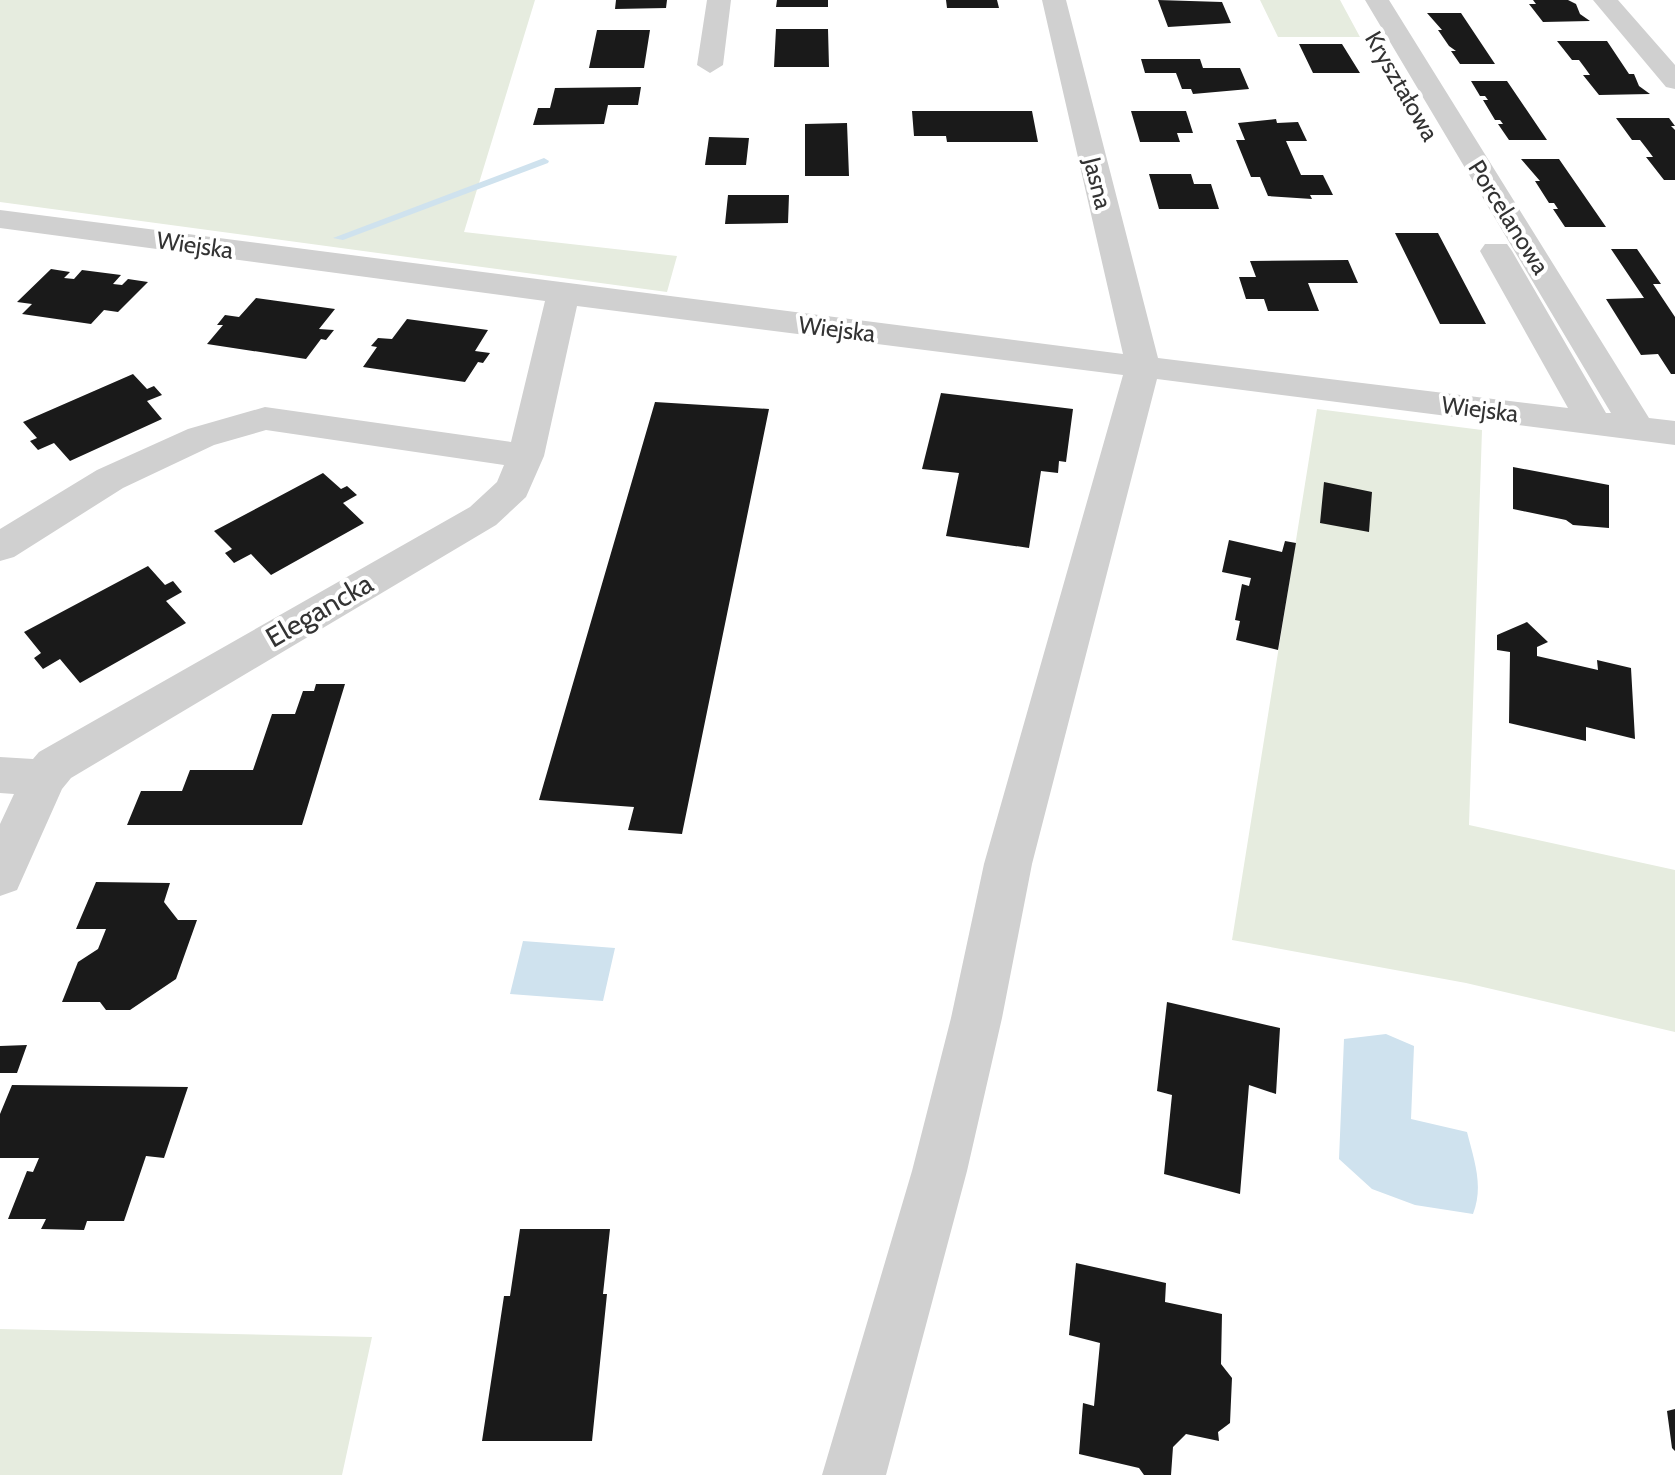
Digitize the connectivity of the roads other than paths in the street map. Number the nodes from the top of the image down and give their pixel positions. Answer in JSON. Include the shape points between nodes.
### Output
{"nodes":[{"id":1,"x":719,"y":0,"type":"edge"},
{"id":2,"x":1054,"y":0,"type":"edge"},
{"id":3,"x":1605,"y":0,"type":"edge"},
{"id":4,"x":1370,"y":2,"type":"edge"},
{"id":5,"x":710,"y":65,"type":"dead end"},
{"id":6,"x":1675,"y":81,"type":"edge"},
{"id":7,"x":0,"y":219,"type":"edge"},
{"id":8,"x":563,"y":295,"type":"junction"},
{"id":9,"x":1143,"y":366,"type":"junction"},
{"id":10,"x":1594,"y":423,"type":"junction"},
{"id":11,"x":1638,"y":429,"type":"junction"},
{"id":12,"x":1675,"y":433,"type":"edge"},
{"id":13,"x":526,"y":456,"type":"junction"},
{"id":14,"x":0,"y":547,"type":"edge"},
{"id":15,"x":0,"y":775,"type":"edge"},
{"id":16,"x":44,"y":778,"type":"junction"},
{"id":17,"x":0,"y":875,"type":"edge"},
{"id":18,"x":854,"y":1475,"type":"edge"}],
"edges":[{"from":1,"to":5,"type":"street"},
{"from":2,"to":9,"type":"street","name":"Jasna"},
{"from":3,"to":6,"type":"street"},
{"from":4,"to":10,"type":"street","name":"Kryształowa"},
{"from":4,"to":11,"type":"street","name":"Porcelanowa"},
{"from":7,"to":8,"type":"street","name":"Wiejska"},
{"from":8,"to":9,"type":"street","name":"Wiejska"},
{"from":8,"to":13,"type":"street","name":"Elegancka"},
{"from":9,"to":10,"type":"street","name":"Wiejska"},
{"from":9,"to":18,"type":"street","via":[[1008,864],[912,1281]]},
{"from":10,"to":11,"type":"street","name":"Wiejska"},
{"from":11,"to":12,"type":"street","name":"Wiejska"},
{"from":13,"to":14,"type":"street","via":[[265,418],[201,437],[110,479]]},
{"from":13,"to":16,"type":"street","name":"Elegancka","via":[[513,488],[483,516],[71,754]]},
{"from":15,"to":16,"type":"street"},
{"from":16,"to":17,"type":"street","name":"Elegancka"}]}
